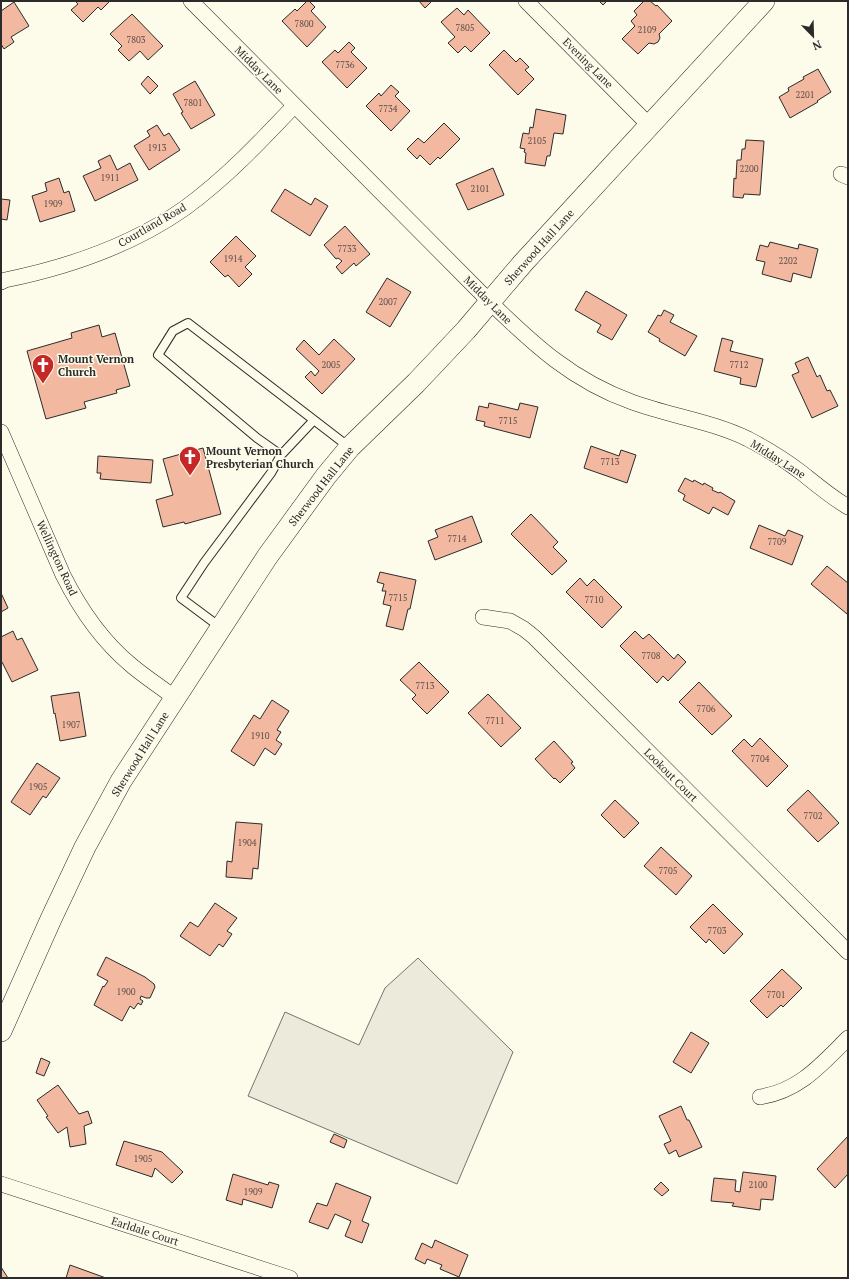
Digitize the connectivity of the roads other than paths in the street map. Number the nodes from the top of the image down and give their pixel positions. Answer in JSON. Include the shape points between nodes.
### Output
{"nodes":[{"id":1,"x":191,"y":1,"type":"edge"},
{"id":2,"x":526,"y":1,"type":"edge"},
{"id":3,"x":764,"y":1,"type":"edge"},
{"id":4,"x":294,"y":106,"type":"junction"},
{"id":5,"x":650,"y":126,"type":"junction"},
{"id":6,"x":1,"y":282,"type":"edge"},
{"id":7,"x":490,"y":302,"type":"junction"},
{"id":8,"x":314,"y":420,"type":"junction"},
{"id":9,"x":1,"y":432,"type":"edge"},
{"id":10,"x":350,"y":447,"type":"junction"},
{"id":11,"x":281,"y":455,"type":"junction"},
{"id":12,"x":848,"y":507,"type":"edge"},
{"id":13,"x":483,"y":617,"type":"dead end"},
{"id":14,"x":221,"y":628,"type":"junction"},
{"id":15,"x":175,"y":698,"type":"junction"},
{"id":16,"x":848,"y":952,"type":"edge"},
{"id":17,"x":1,"y":1031,"type":"edge"},
{"id":18,"x":848,"y":1038,"type":"edge"},
{"id":19,"x":760,"y":1097,"type":"dead end"},
{"id":20,"x":1,"y":1184,"type":"edge"},
{"id":21,"x":290,"y":1278,"type":"edge"}],
"edges":[{"from":1,"to":4,"type":"street","name":"Midday Lane"},
{"from":2,"to":5,"type":"street","name":"Evening Lane"},
{"from":3,"to":5,"type":"main road","name":"Sherwood Hall Lane"},
{"from":4,"to":6,"type":"street","name":"Courtland Road","via":[[253,150],[215,184],[155,227],[82,260]]},
{"from":4,"to":7,"type":"street","name":"Midday Lane"},
{"from":5,"to":7,"type":"main road","name":"Sherwood Hall Lane"},
{"from":7,"to":10,"type":"main road","name":"Sherwood Hall Lane","via":[[416,383]]},
{"from":7,"to":12,"type":"street","name":"Midday Lane","via":[[547,355],[590,383],[633,403],[707,423],[747,439],[782,459]]},
{"from":8,"to":10,"type":"lane"},
{"from":8,"to":11,"type":"lane"},
{"from":8,"to":11,"type":"lane","via":[[188,323],[173,331],[158,355]]},
{"from":9,"to":15,"type":"street","name":"Wellington Road","via":[[62,575],[77,601],[112,647],[131,665]]},
{"from":10,"to":14,"type":"main road","name":"Sherwood Hall Lane","via":[[267,557]]},
{"from":11,"to":14,"type":"lane","via":[[271,473],[181,598]]},
{"from":13,"to":16,"type":"street","name":"Lookout Court","via":[[510,621],[534,637]]},
{"from":14,"to":15,"type":"main road","name":"Sherwood Hall Lane"},
{"from":15,"to":17,"type":"main road","name":"Sherwood Hall Lane","via":[[122,781],[85,847]]},
{"from":18,"to":19,"type":"street","via":[[804,1080],[774,1095]]},
{"from":20,"to":21,"type":"street","name":"Earldale Court"}]}
